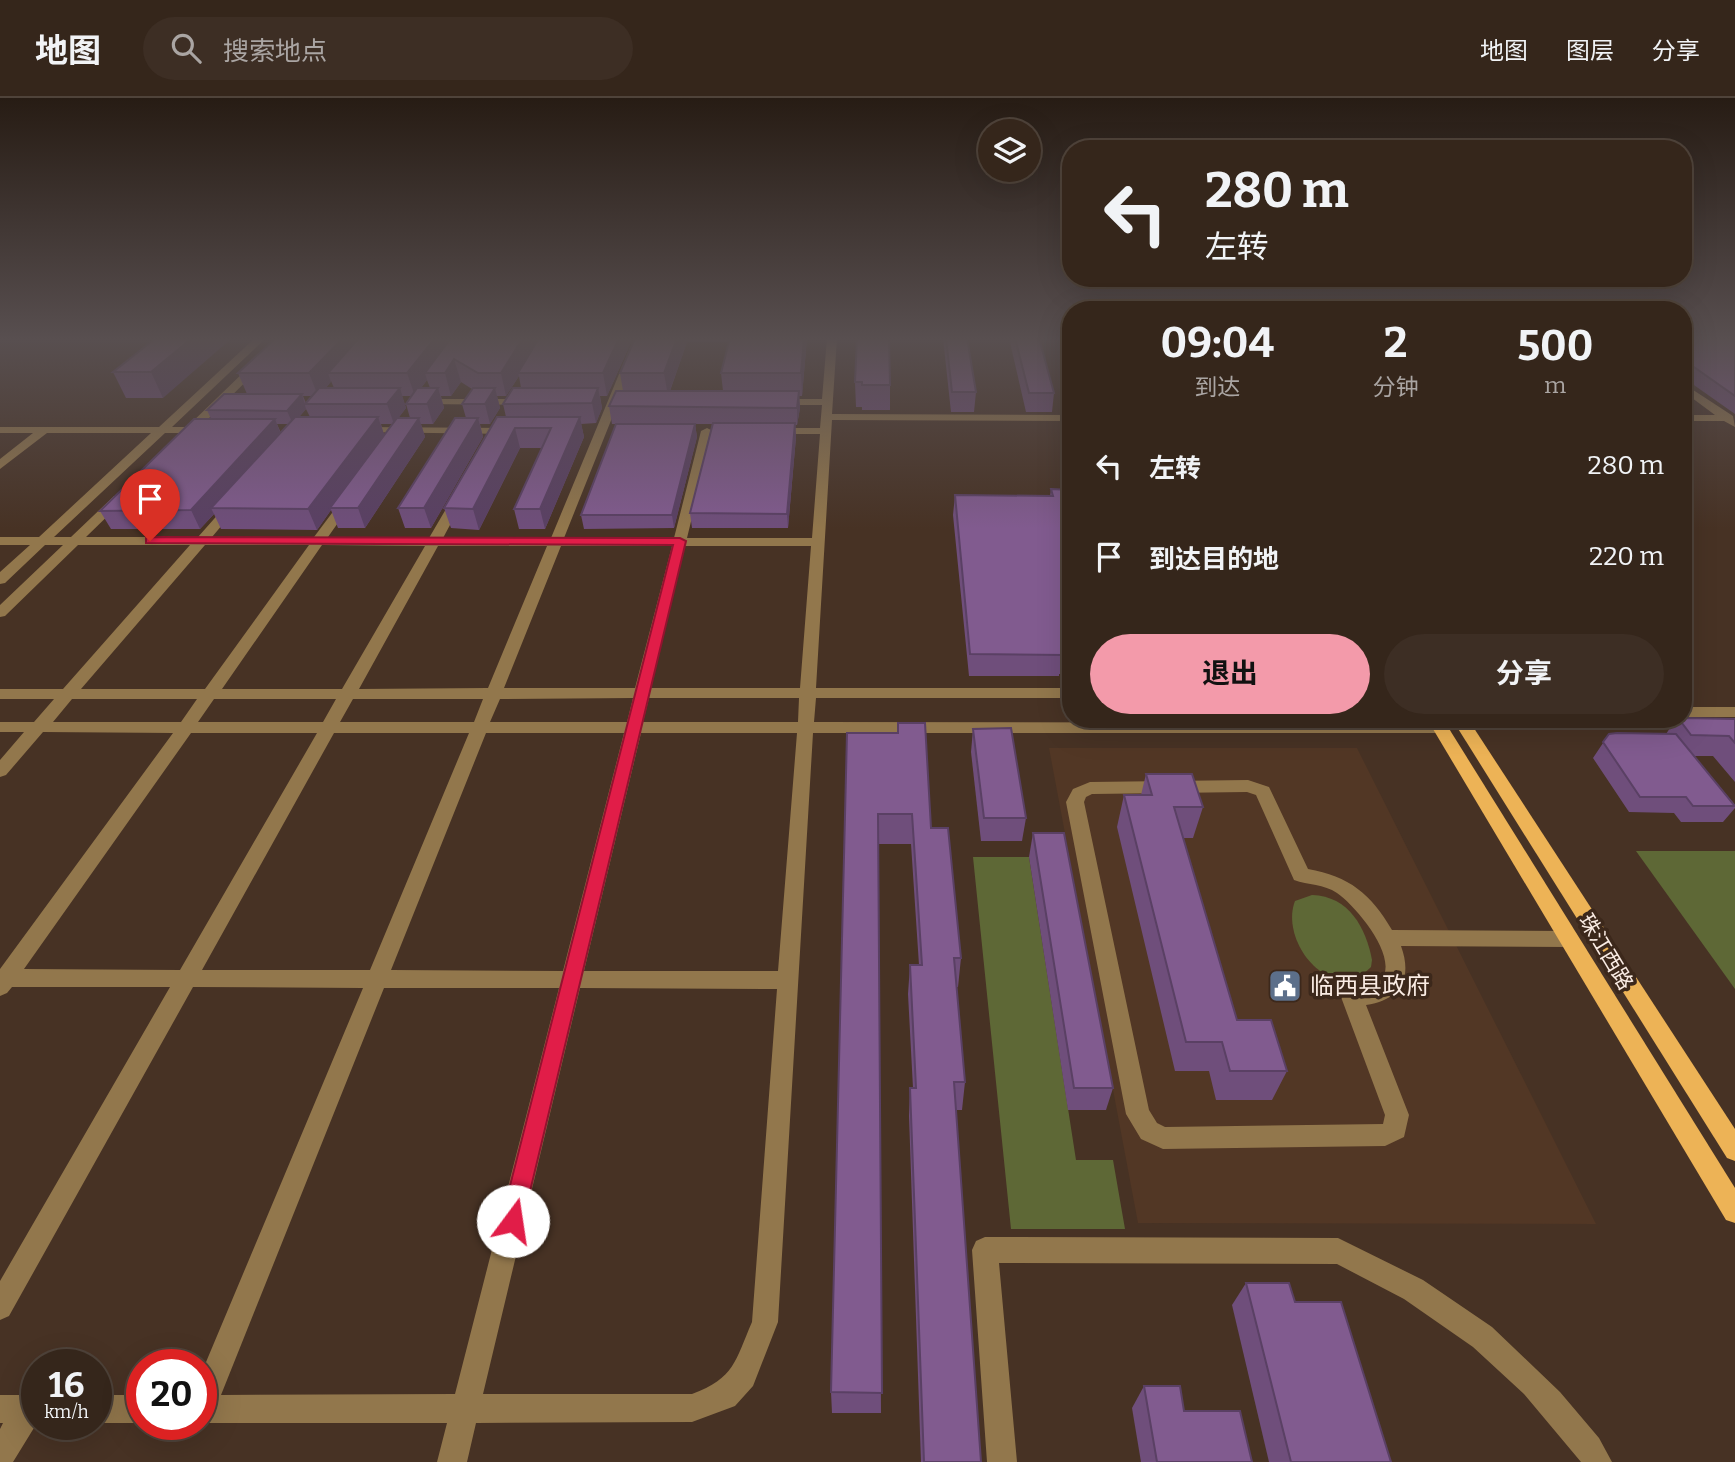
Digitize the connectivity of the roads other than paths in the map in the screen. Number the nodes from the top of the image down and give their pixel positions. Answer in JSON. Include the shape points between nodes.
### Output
{"nodes":[{"id":1,"x":193,"y":402,"type":"edge"},
{"id":2,"x":225,"y":402,"type":"edge"},
{"id":3,"x":412,"y":402,"type":"joint"},
{"id":4,"x":512,"y":402,"type":"junction"},
{"id":5,"x":537,"y":402,"type":"edge"},
{"id":6,"x":613,"y":402,"type":"edge"},
{"id":7,"x":761,"y":402,"type":"edge"},
{"id":8,"x":828,"y":402,"type":"edge"},
{"id":9,"x":1705,"y":402,"type":"edge"},
{"id":10,"x":827,"y":417,"type":"junction"},
{"id":11,"x":1062,"y":418,"type":"edge"},
{"id":12,"x":1692,"y":418,"type":"edge"},
{"id":13,"x":1732,"y":420,"type":"edge"},
{"id":14,"x":0,"y":430,"type":"edge"},
{"id":15,"x":44,"y":430,"type":"junction"},
{"id":16,"x":162,"y":430,"type":"junction"},
{"id":17,"x":217,"y":430,"type":"edge"},
{"id":18,"x":348,"y":430,"type":"edge"},
{"id":19,"x":496,"y":431,"type":"junction"},
{"id":20,"x":522,"y":431,"type":"edge"},
{"id":21,"x":707,"y":431,"type":"dead end"},
{"id":22,"x":760,"y":431,"type":"edge"},
{"id":23,"x":185,"y":435,"type":"junction"},
{"id":24,"x":394,"y":436,"type":"junction"},
{"id":25,"x":484,"y":453,"type":"edge"},
{"id":26,"x":0,"y":465,"type":"edge"},
{"id":27,"x":132,"y":485,"type":"edge"},
{"id":28,"x":359,"y":486,"type":"edge"},
{"id":29,"x":465,"y":486,"type":"edge"},
{"id":30,"x":245,"y":491,"type":"edge"},
{"id":31,"x":0,"y":541,"type":"edge"},
{"id":32,"x":42,"y":541,"type":"junction"},
{"id":33,"x":75,"y":541,"type":"junction"},
{"id":34,"x":201,"y":541,"type":"junction"},
{"id":35,"x":319,"y":541,"type":"junction"},
{"id":36,"x":433,"y":541,"type":"junction"},
{"id":37,"x":556,"y":541,"type":"junction"},
{"id":38,"x":680,"y":541,"type":"junction"},
{"id":39,"x":818,"y":542,"type":"junction"},
{"id":40,"x":0,"y":580,"type":"edge"},
{"id":41,"x":0,"y":613,"type":"edge"},
{"id":42,"x":347,"y":693,"type":"junction"},
{"id":43,"x":494,"y":693,"type":"junction"},
{"id":44,"x":643,"y":693,"type":"junction"},
{"id":45,"x":808,"y":693,"type":"junction"},
{"id":46,"x":1062,"y":693,"type":"edge"},
{"id":47,"x":0,"y":694,"type":"edge"},
{"id":48,"x":67,"y":694,"type":"junction"},
{"id":49,"x":210,"y":694,"type":"junction"},
{"id":50,"x":1692,"y":712,"type":"edge"},
{"id":51,"x":1735,"y":712,"type":"edge"},
{"id":52,"x":1062,"y":726,"type":"edge"},
{"id":53,"x":0,"y":727,"type":"edge"},
{"id":54,"x":38,"y":727,"type":"junction"},
{"id":55,"x":186,"y":727,"type":"junction"},
{"id":56,"x":328,"y":727,"type":"junction"},
{"id":57,"x":480,"y":728,"type":"junction"},
{"id":58,"x":634,"y":728,"type":"junction"},
{"id":59,"x":806,"y":728,"type":"junction"},
{"id":60,"x":1439,"y":728,"type":"edge"},
{"id":61,"x":1466,"y":728,"type":"edge"},
{"id":62,"x":0,"y":771,"type":"edge"},
{"id":63,"x":1387,"y":938,"type":"junction"},
{"id":64,"x":1569,"y":939,"type":"junction"},
{"id":65,"x":186,"y":979,"type":"junction"},
{"id":66,"x":377,"y":979,"type":"junction"},
{"id":67,"x":573,"y":979,"type":"junction"},
{"id":68,"x":788,"y":980,"type":"junction"},
{"id":69,"x":2,"y":981,"type":"edge"},
{"id":70,"x":1735,"y":1150,"type":"edge"},
{"id":71,"x":1735,"y":1210,"type":"edge"},
{"id":72,"x":0,"y":1307,"type":"edge"},
{"id":73,"x":217,"y":1370,"type":"edge"},
{"id":74,"x":467,"y":1408,"type":"junction"},
{"id":75,"x":21,"y":1409,"type":"edge"},
{"id":76,"x":217,"y":1409,"type":"edge"},
{"id":77,"x":0,"y":1457,"type":"edge"},
{"id":78,"x":452,"y":1462,"type":"edge"},
{"id":79,"x":1002,"y":1462,"type":"edge"},
{"id":80,"x":1597,"y":1462,"type":"edge"}],
"edges":[{"from":1,"to":16,"type":"street"},
{"from":2,"to":23,"type":"street"},
{"from":3,"to":4,"type":"street"},
{"from":3,"to":24,"type":"street"},
{"from":4,"to":5,"type":"street"},
{"from":4,"to":19,"type":"street"},
{"from":6,"to":37,"type":"street"},
{"from":7,"to":10,"type":"street"},
{"from":8,"to":10,"type":"street"},
{"from":9,"to":13,"type":"street"},
{"from":10,"to":11,"type":"street"},
{"from":10,"to":22,"type":"street"},
{"from":10,"to":39,"type":"street"},
{"from":12,"to":13,"type":"street"},
{"from":14,"to":15,"type":"street"},
{"from":15,"to":16,"type":"street"},
{"from":15,"to":26,"type":"street"},
{"from":16,"to":23,"type":"street"},
{"from":16,"to":32,"type":"street"},
{"from":17,"to":23,"type":"street"},
{"from":18,"to":24,"type":"street"},
{"from":19,"to":20,"type":"street"},
{"from":19,"to":24,"type":"street"},
{"from":19,"to":25,"type":"street"},
{"from":21,"to":38,"type":"street"},
{"from":27,"to":33,"type":"street"},
{"from":28,"to":35,"type":"street"},
{"from":29,"to":36,"type":"street"},
{"from":30,"to":34,"type":"street"},
{"from":31,"to":32,"type":"street"},
{"from":32,"to":33,"type":"street"},
{"from":32,"to":40,"type":"street"},
{"from":33,"to":34,"type":"street"},
{"from":33,"to":41,"type":"street"},
{"from":34,"to":35,"type":"street"},
{"from":34,"to":48,"type":"street"},
{"from":35,"to":36,"type":"street"},
{"from":35,"to":49,"type":"street"},
{"from":36,"to":37,"type":"street"},
{"from":36,"to":42,"type":"street"},
{"from":37,"to":38,"type":"street"},
{"from":37,"to":43,"type":"street"},
{"from":38,"to":39,"type":"street"},
{"from":38,"to":44,"type":"street"},
{"from":39,"to":45,"type":"street"},
{"from":42,"to":43,"type":"street"},
{"from":42,"to":49,"type":"street"},
{"from":42,"to":56,"type":"street"},
{"from":43,"to":44,"type":"street"},
{"from":43,"to":57,"type":"street"},
{"from":44,"to":45,"type":"street"},
{"from":44,"to":58,"type":"street"},
{"from":45,"to":46,"type":"street"},
{"from":45,"to":59,"type":"street"},
{"from":47,"to":48,"type":"street"},
{"from":48,"to":49,"type":"street"},
{"from":48,"to":54,"type":"street"},
{"from":49,"to":55,"type":"street"},
{"from":50,"to":51,"type":"street"},
{"from":52,"to":59,"type":"street"},
{"from":53,"to":54,"type":"street"},
{"from":54,"to":55,"type":"street"},
{"from":54,"to":62,"type":"street"},
{"from":55,"to":56,"type":"street"},
{"from":55,"to":69,"type":"street"},
{"from":56,"to":57,"type":"street"},
{"from":56,"to":65,"type":"street"},
{"from":57,"to":58,"type":"street"},
{"from":57,"to":66,"type":"street"},
{"from":58,"to":59,"type":"street"},
{"from":58,"to":67,"type":"street"},
{"from":59,"to":68,"type":"street"},
{"from":60,"to":64,"type":"main road","name":"珠江西路"},
{"from":61,"to":70,"type":"main road","name":"珠江西路"},
{"from":63,"to":63,"type":"street","via":[[1364,905],[1342,887],[1301,875],[1263,791],[1248,786],[1116,787],[1079,793],[1075,802],[1138,1114],[1149,1131],[1163,1138],[1385,1135],[1396,1129],[1396,1115],[1352,998],[1376,995],[1390,986],[1395,962]]},
{"from":63,"to":64,"type":"street"},
{"from":64,"to":71,"type":"main road","name":"珠江西路"},
{"from":65,"to":66,"type":"street"},
{"from":65,"to":69,"type":"street"},
{"from":65,"to":72,"type":"street"},
{"from":66,"to":67,"type":"street"},
{"from":66,"to":73,"type":"street"},
{"from":67,"to":68,"type":"street"},
{"from":67,"to":74,"type":"street"},
{"from":68,"to":74,"type":"street","via":[[765,1322],[743,1376],[725,1396],[692,1408]]},
{"from":74,"to":76,"type":"street"},
{"from":74,"to":78,"type":"street"},
{"from":75,"to":77,"type":"street"},
{"from":79,"to":80,"type":"street","via":[[985,1250],[1338,1251],[1386,1272],[1466,1323],[1525,1375]]}]}
